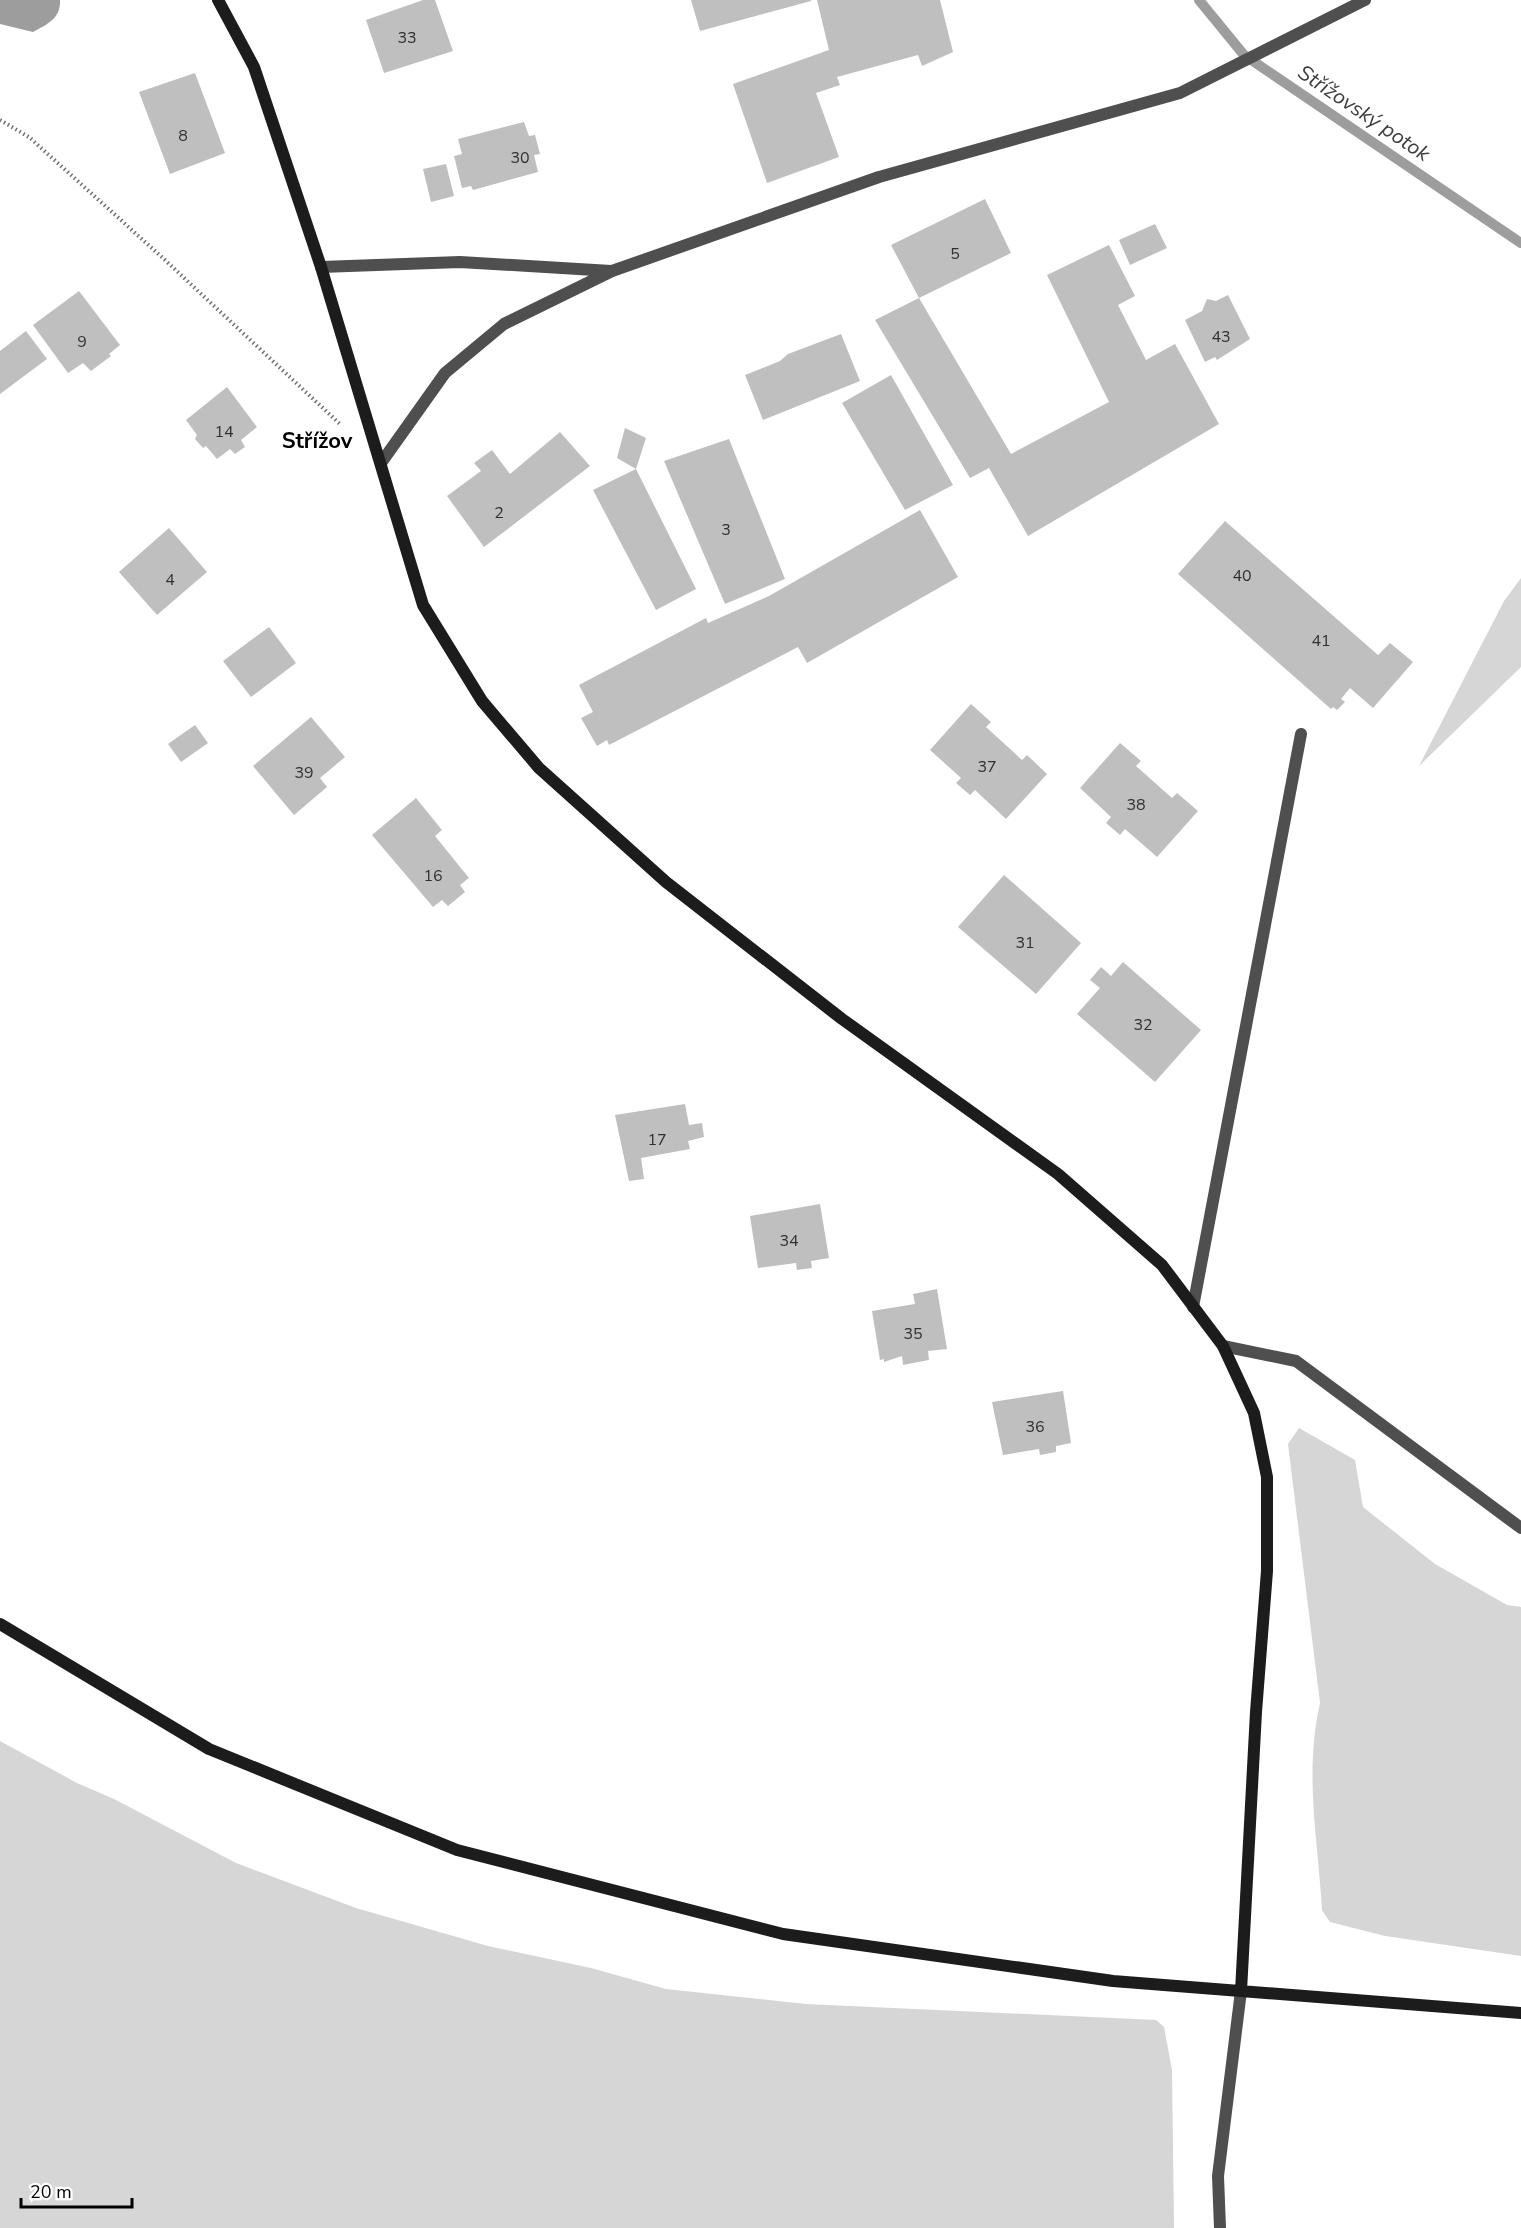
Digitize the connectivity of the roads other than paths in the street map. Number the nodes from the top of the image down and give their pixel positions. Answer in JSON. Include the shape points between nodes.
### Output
{"nodes":[{"id":1,"x":218,"y":0,"type":"edge"},
{"id":2,"x":1365,"y":0,"type":"edge"},
{"id":3,"x":321,"y":267,"type":"junction"},
{"id":4,"x":612,"y":272,"type":"junction"},
{"id":5,"x":381,"y":463,"type":"junction"},
{"id":6,"x":1301,"y":734,"type":"dead end"},
{"id":7,"x":1193,"y":1307,"type":"junction"},
{"id":8,"x":1223,"y":1346,"type":"junction"},
{"id":9,"x":1521,"y":1528,"type":"edge"},
{"id":10,"x":0,"y":1624,"type":"edge"},
{"id":11,"x":1241,"y":1991,"type":"junction"},
{"id":12,"x":1521,"y":2013,"type":"edge"},
{"id":13,"x":1220,"y":2228,"type":"edge"}],
"edges":[{"from":1,"to":3,"type":"street","via":[[254,67]]},
{"from":2,"to":4,"type":"street","via":[[1180,93],[879,177]]},
{"from":3,"to":4,"type":"street","via":[[460,262]]},
{"from":3,"to":5,"type":"street"},
{"from":4,"to":5,"type":"street","via":[[504,324],[445,373]]},
{"from":5,"to":7,"type":"street","via":[[423,605],[482,701],[540,768],[666,882],[842,1019],[1058,1174],[1162,1265]]},
{"from":6,"to":7,"type":"street"},
{"from":7,"to":8,"type":"street"},
{"from":8,"to":9,"type":"street","via":[[1296,1361]]},
{"from":8,"to":11,"type":"street","via":[[1254,1413],[1267,1477],[1267,1571]]},
{"from":10,"to":11,"type":"street","via":[[208,1749],[458,1850],[783,1934],[1113,1981]]},
{"from":11,"to":12,"type":"street"},
{"from":11,"to":13,"type":"street","via":[[1218,2176]]}]}
